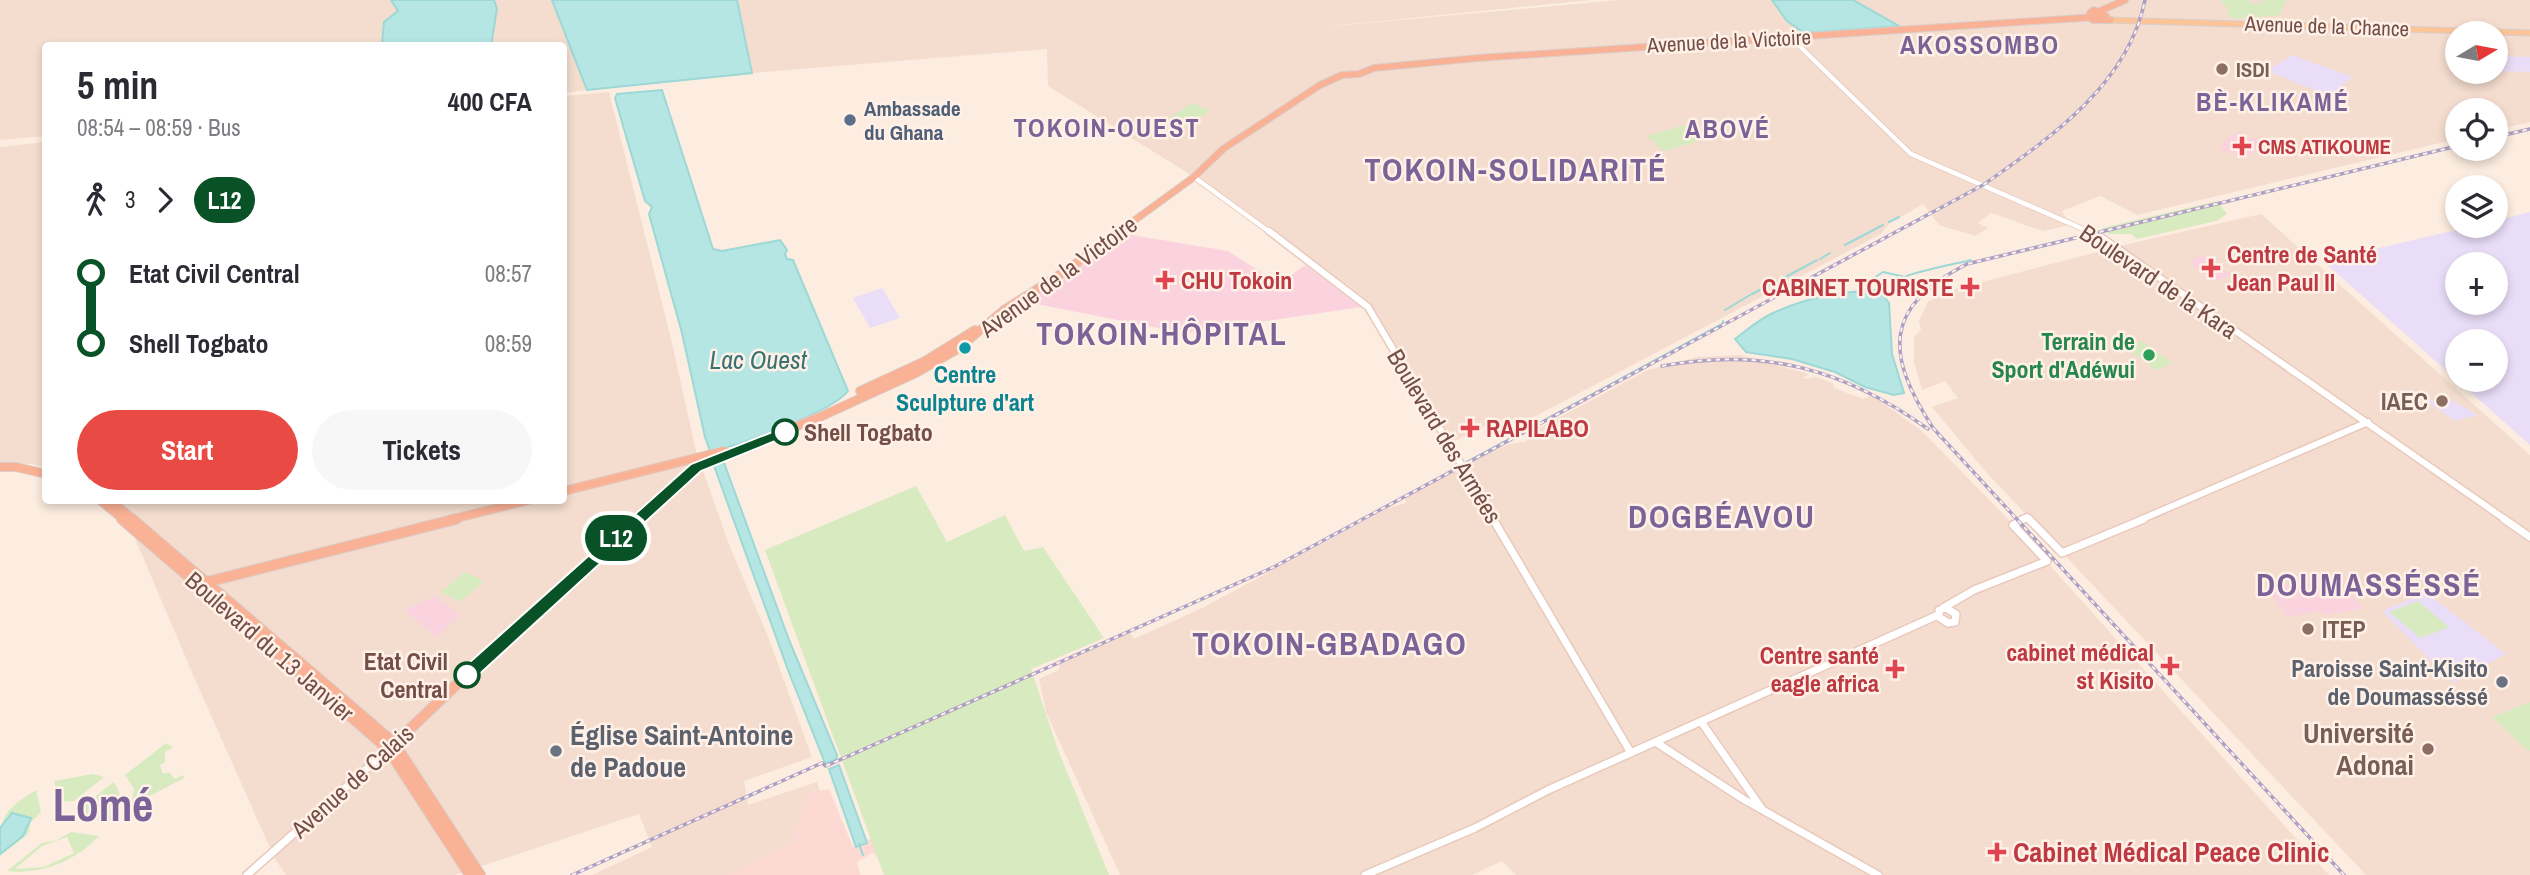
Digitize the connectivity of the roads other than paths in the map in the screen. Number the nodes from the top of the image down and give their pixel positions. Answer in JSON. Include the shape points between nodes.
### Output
{"nodes":[{"id":1,"x":2117,"y":0,"type":"edge"},
{"id":2,"x":2126,"y":0,"type":"edge"},
{"id":3,"x":2098,"y":14,"type":"junction"},
{"id":4,"x":2069,"y":20,"type":"junction"},
{"id":5,"x":2111,"y":20,"type":"junction"},
{"id":6,"x":2123,"y":20,"type":"junction"},
{"id":7,"x":2530,"y":33,"type":"edge"},
{"id":8,"x":1792,"y":37,"type":"junction"},
{"id":9,"x":1193,"y":176,"type":"junction"},
{"id":10,"x":1017,"y":302,"type":"junction"},
{"id":11,"x":2368,"y":422,"type":"junction"},
{"id":12,"x":745,"y":446,"type":"junction"},
{"id":13,"x":710,"y":458,"type":"junction"},
{"id":14,"x":0,"y":465,"type":"edge"},
{"id":15,"x":42,"y":467,"type":"edge"},
{"id":16,"x":42,"y":473,"type":"edge"},
{"id":17,"x":567,"y":490,"type":"edge"},
{"id":18,"x":105,"y":504,"type":"edge"},
{"id":19,"x":114,"y":504,"type":"edge"},
{"id":20,"x":513,"y":504,"type":"edge"},
{"id":21,"x":2530,"y":535,"type":"edge"},
{"id":22,"x":201,"y":583,"type":"junction"},
{"id":23,"x":1953,"y":600,"type":"junction"},
{"id":24,"x":1943,"y":608,"type":"junction"},
{"id":25,"x":1954,"y":612,"type":"junction"},
{"id":26,"x":1941,"y":618,"type":"junction"},
{"id":27,"x":1702,"y":723,"type":"junction"},
{"id":28,"x":1657,"y":743,"type":"junction"},
{"id":29,"x":391,"y":747,"type":"junction"},
{"id":30,"x":1631,"y":753,"type":"junction"},
{"id":31,"x":1763,"y":811,"type":"junction"},
{"id":32,"x":247,"y":875,"type":"edge"},
{"id":33,"x":470,"y":875,"type":"edge"},
{"id":34,"x":480,"y":875,"type":"edge"},
{"id":35,"x":1365,"y":875,"type":"edge"},
{"id":36,"x":1878,"y":875,"type":"edge"}],
"edges":[{"from":1,"to":3,"type":"highway"},
{"from":2,"to":3,"type":"highway"},
{"from":3,"to":4,"type":"highway","name":"Avenue de la Victoire"},
{"from":3,"to":5,"type":"main road","name":"Avenue de la Chance"},
{"from":3,"to":6,"type":"main road","name":"Avenue de la Chance"},
{"from":3,"to":8,"type":"highway","name":"Avenue de la Victoire"},
{"from":4,"to":5,"type":"highway"},
{"from":4,"to":8,"type":"highway","name":"Avenue de la Victoire"},
{"from":5,"to":6,"type":"main road","name":"Avenue de la Chance"},
{"from":6,"to":7,"type":"main road","name":"Avenue de la Chance"},
{"from":8,"to":9,"type":"highway","name":"Avenue de la Victoire","via":[[1603,48],[1356,71],[1302,96],[1223,149]]},
{"from":8,"to":11,"type":"main road","name":"Boulevard de la Kara","via":[[1911,154],[2091,230]]},
{"from":9,"to":10,"type":"highway","name":"Avenue de la Victoire"},
{"from":9,"to":30,"type":"main road","name":"Boulevard des Armées","via":[[1368,307]]},
{"from":10,"to":12,"type":"highway","name":"Avenue de la Victoire","via":[[925,362]]},
{"from":10,"to":12,"type":"highway","name":"Avenue de la Victoire","via":[[958,349],[928,366]]},
{"from":11,"to":21,"type":"main road","name":"Boulevard de la Kara"},
{"from":11,"to":23,"type":"main road","via":[[2062,553],[2027,517],[2013,525],[2047,561]]},
{"from":12,"to":13,"type":"highway","name":"Avenue de Calais"},
{"from":13,"to":17,"type":"highway"},
{"from":13,"to":29,"type":"highway","name":"Avenue de Calais","via":[[501,642]]},
{"from":14,"to":15,"type":"highway"},
{"from":14,"to":16,"type":"highway"},
{"from":18,"to":22,"type":"highway","name":"Boulevard du 13 Janvier"},
{"from":19,"to":22,"type":"highway","name":"Boulevard du 13 Janvier"},
{"from":20,"to":22,"type":"highway"},
{"from":22,"to":29,"type":"highway","name":"Boulevard du 13 Janvier"},
{"from":23,"to":24,"type":"main road"},
{"from":23,"to":25,"type":"main road"},
{"from":24,"to":25,"type":"main road"},
{"from":24,"to":26,"type":"main road","via":[[1938,611]]},
{"from":25,"to":26,"type":"main road","via":[[1955,622]]},
{"from":26,"to":27,"type":"main road","via":[[1846,655]]},
{"from":27,"to":28,"type":"main road"},
{"from":27,"to":31,"type":"main road"},
{"from":28,"to":30,"type":"main road"},
{"from":28,"to":31,"type":"main road"},
{"from":29,"to":32,"type":"main road","name":"Avenue de Calais"},
{"from":29,"to":33,"type":"highway","name":"Boulevard du 13 Janvier"},
{"from":29,"to":34,"type":"highway","name":"Boulevard du 13 Janvier"},
{"from":30,"to":35,"type":"main road"},
{"from":31,"to":36,"type":"main road"}]}
